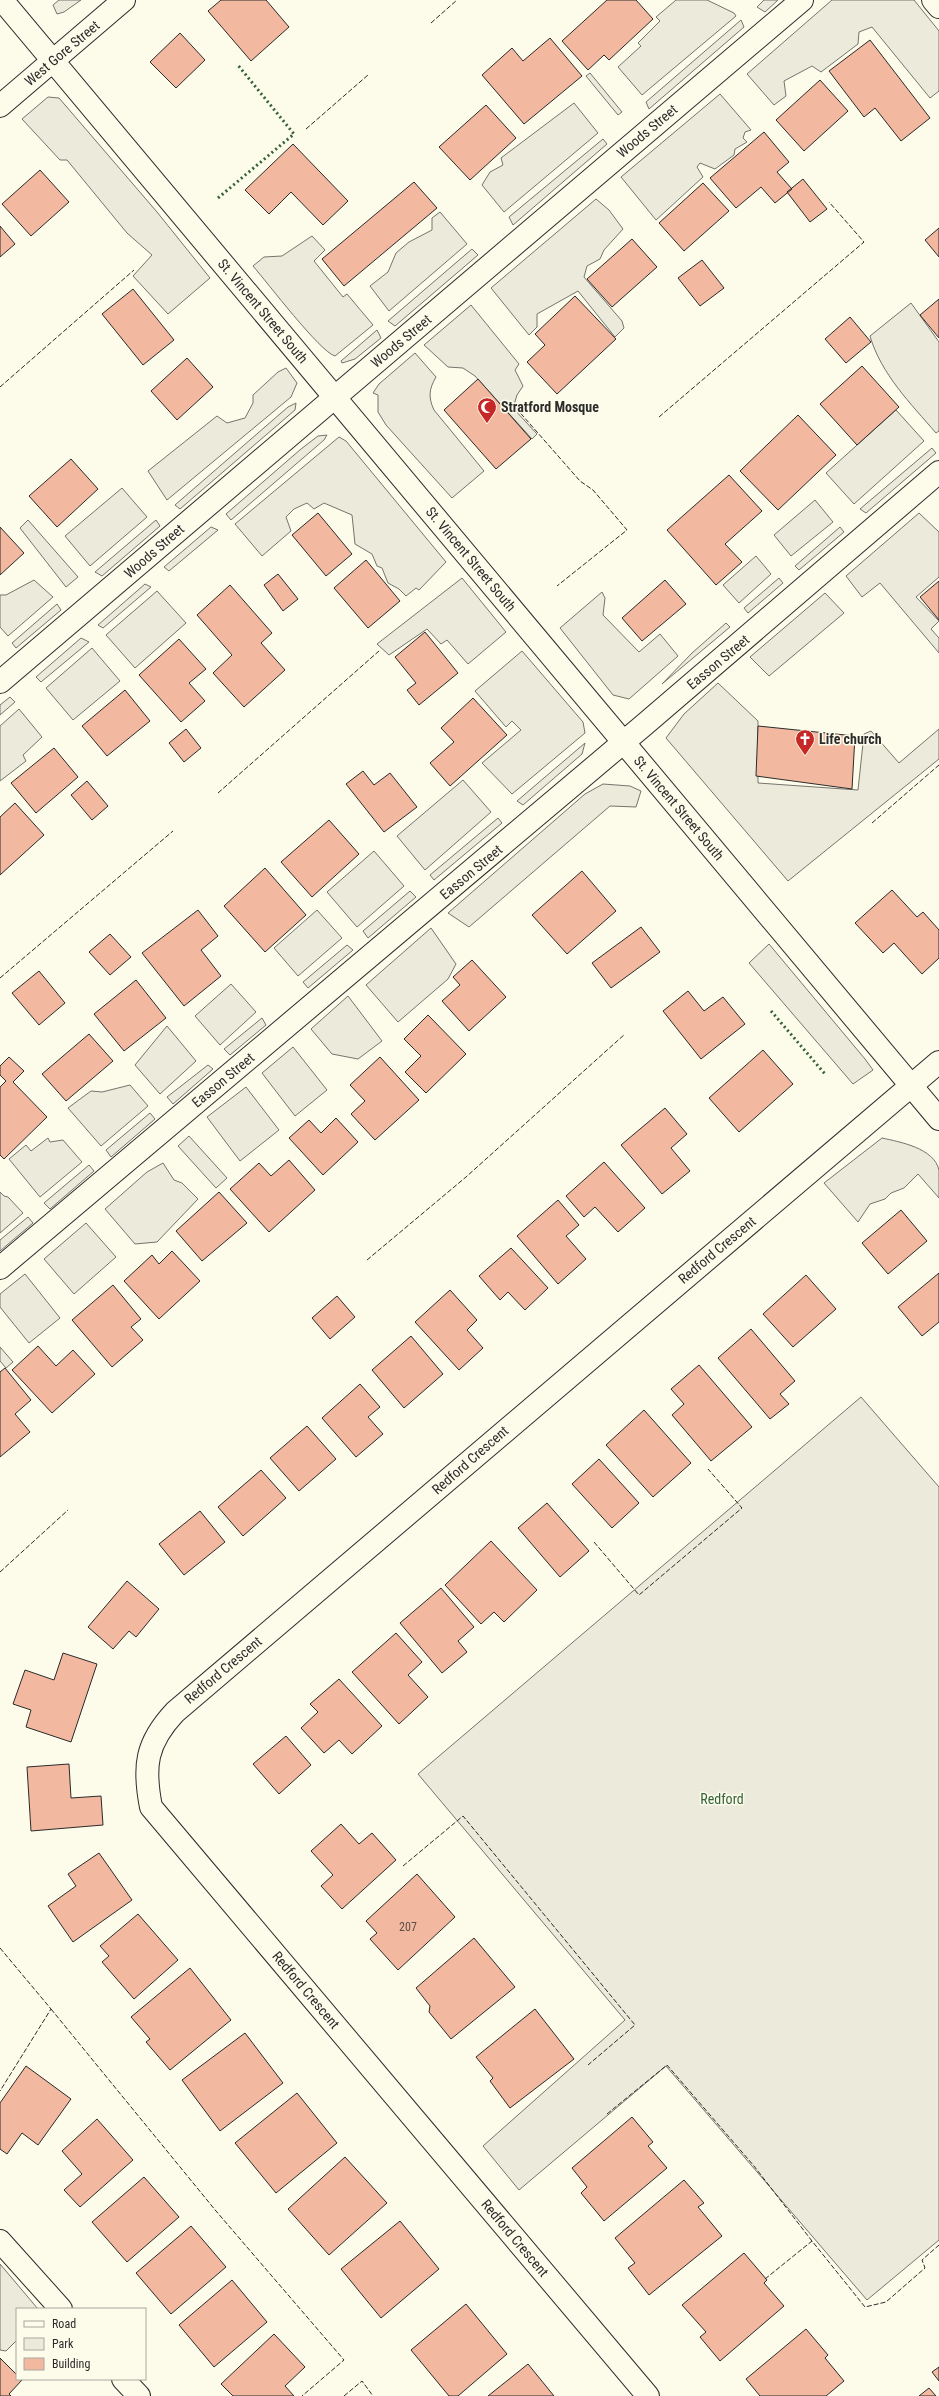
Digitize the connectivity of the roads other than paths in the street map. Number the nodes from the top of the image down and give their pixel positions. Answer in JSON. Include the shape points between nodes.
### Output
{"nodes":[{"id":1,"x":2,"y":0,"type":"edge"},
{"id":2,"x":124,"y":0,"type":"edge"},
{"id":3,"x":802,"y":0,"type":"edge"},
{"id":4,"x":933,"y":0,"type":"edge"},
{"id":5,"x":939,"y":7,"type":"edge"},
{"id":6,"x":54,"y":61,"type":"junction"},
{"id":7,"x":0,"y":106,"type":"edge"},
{"id":8,"x":335,"y":397,"type":"junction"},
{"id":9,"x":939,"y":472,"type":"edge"},
{"id":10,"x":0,"y":682,"type":"edge"},
{"id":11,"x":624,"y":742,"type":"junction"},
{"id":12,"x":939,"y":1062,"type":"edge"},
{"id":13,"x":911,"y":1086,"type":"junction"},
{"id":14,"x":939,"y":1119,"type":"edge"},
{"id":15,"x":0,"y":1268,"type":"edge"},
{"id":16,"x":0,"y":2241,"type":"edge"},
{"id":17,"x":60,"y":2308,"type":"edge"},
{"id":18,"x":124,"y":2380,"type":"edge"},
{"id":19,"x":139,"y":2396,"type":"edge"},
{"id":20,"x":648,"y":2396,"type":"edge"}],
"edges":[{"from":1,"to":6,"type":"street","name":"St. Vincent Street South"},
{"from":2,"to":6,"type":"street","name":"West Gore Street"},
{"from":3,"to":8,"type":"street","name":"Woods Street"},
{"from":4,"to":5,"type":"street"},
{"from":6,"to":7,"type":"street","name":"West Gore Street"},
{"from":6,"to":8,"type":"street","name":"St. Vincent Street South"},
{"from":8,"to":10,"type":"street","name":"Woods Street"},
{"from":8,"to":11,"type":"street","name":"St. Vincent Street South"},
{"from":9,"to":11,"type":"street","name":"Easson Street"},
{"from":11,"to":13,"type":"street","name":"St. Vincent Street South"},
{"from":11,"to":15,"type":"street","name":"Easson Street"},
{"from":12,"to":13,"type":"street","name":"Redford Crescent"},
{"from":13,"to":14,"type":"street","name":"St. Vincent Street South"},
{"from":13,"to":20,"type":"street","name":"Redford Crescent","via":[[175,1712],[159,1728],[147,1757],[146,1782],[151,1807]]},
{"from":16,"to":17,"type":"street"},
{"from":18,"to":19,"type":"street"}]}
